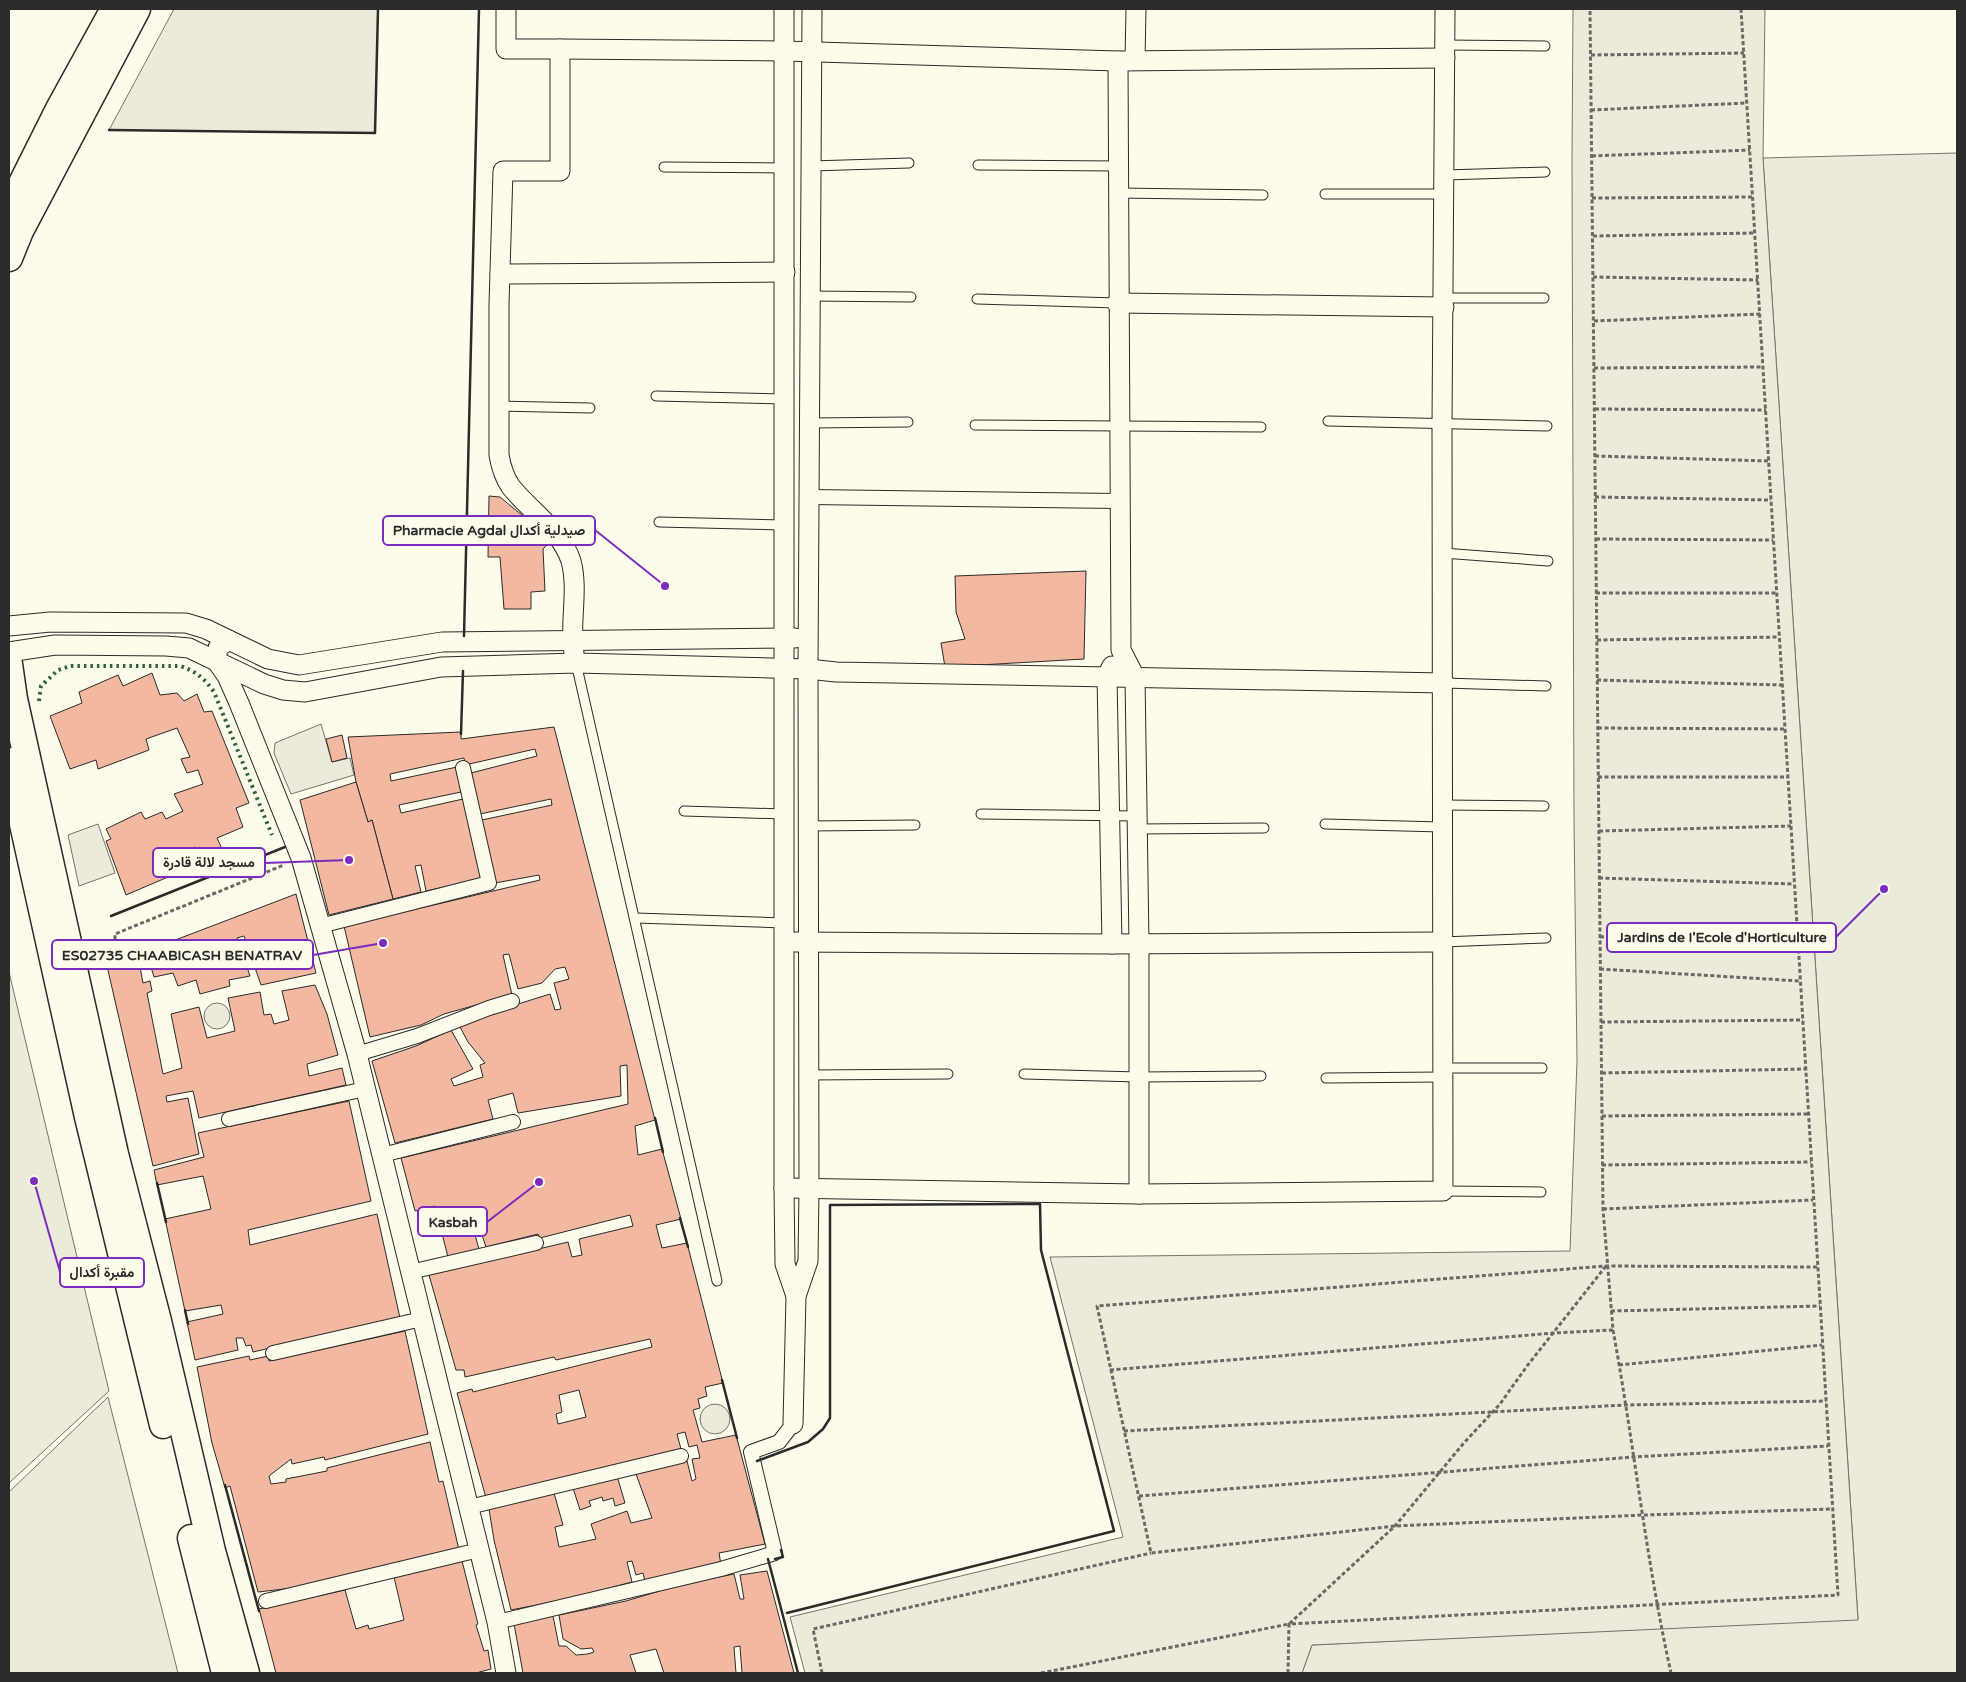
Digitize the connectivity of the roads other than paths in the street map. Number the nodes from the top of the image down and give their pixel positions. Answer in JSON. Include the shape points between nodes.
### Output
{"nodes":[{"id":1,"x":114,"y":9,"type":"edge"},
{"id":2,"x":137,"y":9,"type":"edge"},
{"id":3,"x":506,"y":9,"type":"edge"},
{"id":4,"x":784,"y":9,"type":"edge"},
{"id":5,"x":812,"y":9,"type":"edge"},
{"id":6,"x":1136,"y":9,"type":"edge"},
{"id":7,"x":1445,"y":9,"type":"edge"},
{"id":8,"x":1545,"y":46,"type":"dead end"},
{"id":9,"x":560,"y":49,"type":"junction"},
{"id":10,"x":784,"y":51,"type":"junction"},
{"id":11,"x":1444,"y":52,"type":"junction"},
{"id":12,"x":813,"y":54,"type":"junction"},
{"id":13,"x":1127,"y":60,"type":"junction"},
{"id":14,"x":909,"y":164,"type":"dead end"},
{"id":15,"x":978,"y":165,"type":"dead end"},
{"id":16,"x":811,"y":166,"type":"junction"},
{"id":17,"x":1117,"y":166,"type":"junction"},
{"id":18,"x":664,"y":167,"type":"dead end"},
{"id":19,"x":783,"y":168,"type":"junction"},
{"id":20,"x":1545,"y":172,"type":"dead end"},
{"id":21,"x":1445,"y":175,"type":"junction"},
{"id":22,"x":1117,"y":193,"type":"junction"},
{"id":23,"x":1325,"y":194,"type":"dead end"},
{"id":24,"x":1445,"y":194,"type":"junction"},
{"id":25,"x":1263,"y":195,"type":"dead end"},
{"id":26,"x":9,"y":209,"type":"edge"},
{"id":27,"x":9,"y":258,"type":"edge"},
{"id":28,"x":785,"y":272,"type":"junction"},
{"id":29,"x":500,"y":274,"type":"junction"},
{"id":30,"x":811,"y":296,"type":"junction"},
{"id":31,"x":911,"y":297,"type":"dead end"},
{"id":32,"x":1544,"y":298,"type":"dead end"},
{"id":33,"x":977,"y":299,"type":"dead end"},
{"id":34,"x":1444,"y":302,"type":"junction"},
{"id":35,"x":1118,"y":303,"type":"junction"},
{"id":36,"x":656,"y":396,"type":"dead end"},
{"id":37,"x":784,"y":399,"type":"junction"},
{"id":38,"x":499,"y":406,"type":"junction"},
{"id":39,"x":590,"y":408,"type":"dead end"},
{"id":40,"x":1328,"y":421,"type":"dead end"},
{"id":41,"x":908,"y":422,"type":"dead end"},
{"id":42,"x":810,"y":423,"type":"junction"},
{"id":43,"x":1442,"y":424,"type":"junction"},
{"id":44,"x":975,"y":425,"type":"dead end"},
{"id":45,"x":1547,"y":426,"type":"dead end"},
{"id":46,"x":1261,"y":427,"type":"dead end"},
{"id":47,"x":1119,"y":428,"type":"junction"},
{"id":48,"x":810,"y":497,"type":"junction"},
{"id":49,"x":784,"y":498,"type":"junction"},
{"id":50,"x":1119,"y":501,"type":"junction"},
{"id":51,"x":659,"y":522,"type":"dead end"},
{"id":52,"x":783,"y":525,"type":"junction"},
{"id":53,"x":1443,"y":553,"type":"junction"},
{"id":54,"x":1548,"y":560,"type":"dead end"},
{"id":55,"x":9,"y":626,"type":"edge"},
{"id":56,"x":782,"y":637,"type":"junction"},
{"id":57,"x":808,"y":638,"type":"junction"},
{"id":58,"x":231,"y":641,"type":"junction"},
{"id":59,"x":572,"y":641,"type":"junction"},
{"id":60,"x":1121,"y":650,"type":"junction"},
{"id":61,"x":9,"y":652,"type":"edge"},
{"id":62,"x":216,"y":660,"type":"junction"},
{"id":63,"x":576,"y":663,"type":"junction"},
{"id":64,"x":9,"y":664,"type":"edge"},
{"id":65,"x":783,"y":669,"type":"junction"},
{"id":66,"x":808,"y":669,"type":"junction"},
{"id":67,"x":240,"y":672,"type":"junction"},
{"id":68,"x":1107,"y":676,"type":"junction"},
{"id":69,"x":1135,"y":677,"type":"junction"},
{"id":70,"x":1444,"y":683,"type":"junction"},
{"id":71,"x":1546,"y":686,"type":"dead end"},
{"id":72,"x":239,"y":703,"type":"junction"},
{"id":73,"x":9,"y":761,"type":"edge"},
{"id":74,"x":463,"y":768,"type":"dead end"},
{"id":75,"x":1442,"y":805,"type":"junction"},
{"id":76,"x":1544,"y":806,"type":"dead end"},
{"id":77,"x":684,"y":811,"type":"dead end"},
{"id":78,"x":784,"y":814,"type":"junction"},
{"id":79,"x":981,"y":814,"type":"dead end"},
{"id":80,"x":1108,"y":815,"type":"junction"},
{"id":81,"x":1137,"y":823,"type":"junction"},
{"id":82,"x":1325,"y":824,"type":"dead end"},
{"id":83,"x":808,"y":826,"type":"junction"},
{"id":84,"x":915,"y":826,"type":"dead end"},
{"id":85,"x":1442,"y":827,"type":"junction"},
{"id":86,"x":1264,"y":828,"type":"dead end"},
{"id":87,"x":636,"y":918,"type":"junction"},
{"id":88,"x":320,"y":926,"type":"junction"},
{"id":89,"x":785,"y":932,"type":"junction"},
{"id":90,"x":1546,"y":938,"type":"dead end"},
{"id":91,"x":808,"y":942,"type":"junction"},
{"id":92,"x":1442,"y":942,"type":"junction"},
{"id":93,"x":1139,"y":943,"type":"junction"},
{"id":94,"x":1112,"y":944,"type":"junction"},
{"id":95,"x":512,"y":1002,"type":"dead end"},
{"id":96,"x":357,"y":1054,"type":"junction"},
{"id":97,"x":1542,"y":1068,"type":"dead end"},
{"id":98,"x":1442,"y":1073,"type":"junction"},
{"id":99,"x":948,"y":1074,"type":"dead end"},
{"id":100,"x":1024,"y":1074,"type":"dead end"},
{"id":101,"x":809,"y":1076,"type":"junction"},
{"id":102,"x":1261,"y":1076,"type":"dead end"},
{"id":103,"x":1140,"y":1078,"type":"junction"},
{"id":104,"x":1326,"y":1078,"type":"dead end"},
{"id":105,"x":365,"y":1089,"type":"junction"},
{"id":106,"x":229,"y":1119,"type":"dead end"},
{"id":107,"x":513,"y":1122,"type":"dead end"},
{"id":108,"x":382,"y":1156,"type":"junction"},
{"id":109,"x":784,"y":1188,"type":"junction"},
{"id":110,"x":809,"y":1189,"type":"junction"},
{"id":111,"x":1443,"y":1191,"type":"junction"},
{"id":112,"x":1541,"y":1192,"type":"dead end"},
{"id":113,"x":1139,"y":1194,"type":"junction"},
{"id":114,"x":536,"y":1243,"type":"dead end"},
{"id":115,"x":410,"y":1272,"type":"junction"},
{"id":116,"x":718,"y":1281,"type":"dead end"},
{"id":117,"x":796,"y":1296,"type":"junction"},
{"id":118,"x":422,"y":1319,"type":"junction"},
{"id":119,"x":273,"y":1353,"type":"dead end"},
{"id":120,"x":793,"y":1424,"type":"joint"},
{"id":121,"x":681,"y":1456,"type":"dead end"},
{"id":122,"x":468,"y":1507,"type":"junction"},
{"id":123,"x":479,"y":1550,"type":"junction"},
{"id":124,"x":266,"y":1601,"type":"dead end"},
{"id":125,"x":497,"y":1622,"type":"junction"},
{"id":126,"x":225,"y":1673,"type":"edge"},
{"id":127,"x":246,"y":1673,"type":"edge"},
{"id":128,"x":506,"y":1673,"type":"edge"}],
"edges":[{"from":1,"to":26,"type":"main road"},
{"from":2,"to":27,"type":"main road","via":[[20,231]]},
{"from":3,"to":9,"type":"street","via":[[506,49]]},
{"from":4,"to":10,"type":"street"},
{"from":5,"to":12,"type":"street"},
{"from":6,"to":13,"type":"street"},
{"from":7,"to":11,"type":"street"},
{"from":8,"to":11,"type":"lane"},
{"from":9,"to":10,"type":"street"},
{"from":9,"to":29,"type":"street","via":[[560,171],[504,171]]},
{"from":10,"to":12,"type":"street"},
{"from":10,"to":19,"type":"street"},
{"from":11,"to":13,"type":"street"},
{"from":11,"to":21,"type":"street"},
{"from":12,"to":13,"type":"street"},
{"from":12,"to":16,"type":"street"},
{"from":13,"to":17,"type":"street"},
{"from":14,"to":16,"type":"lane"},
{"from":15,"to":17,"type":"lane"},
{"from":16,"to":30,"type":"street"},
{"from":17,"to":22,"type":"street"},
{"from":18,"to":19,"type":"lane"},
{"from":19,"to":28,"type":"street"},
{"from":20,"to":21,"type":"lane"},
{"from":21,"to":24,"type":"street"},
{"from":22,"to":25,"type":"lane"},
{"from":22,"to":35,"type":"street"},
{"from":23,"to":24,"type":"lane"},
{"from":24,"to":34,"type":"street"},
{"from":28,"to":29,"type":"street"},
{"from":28,"to":37,"type":"street"},
{"from":29,"to":38,"type":"street"},
{"from":30,"to":31,"type":"lane"},
{"from":30,"to":42,"type":"street"},
{"from":32,"to":34,"type":"lane"},
{"from":33,"to":35,"type":"lane"},
{"from":34,"to":35,"type":"street"},
{"from":34,"to":43,"type":"street"},
{"from":35,"to":47,"type":"street"},
{"from":36,"to":37,"type":"lane"},
{"from":37,"to":49,"type":"street"},
{"from":38,"to":39,"type":"lane"},
{"from":38,"to":59,"type":"street","via":[[498,455],[503,472],[511,487],[550,527],[571,561]]},
{"from":40,"to":43,"type":"lane"},
{"from":41,"to":42,"type":"lane"},
{"from":42,"to":48,"type":"street"},
{"from":43,"to":45,"type":"lane"},
{"from":43,"to":53,"type":"street"},
{"from":44,"to":47,"type":"lane"},
{"from":46,"to":47,"type":"lane"},
{"from":47,"to":50,"type":"street"},
{"from":48,"to":49,"type":"street"},
{"from":48,"to":50,"type":"street"},
{"from":48,"to":57,"type":"street"},
{"from":49,"to":52,"type":"street"},
{"from":50,"to":60,"type":"street"},
{"from":51,"to":52,"type":"lane"},
{"from":52,"to":56,"type":"street"},
{"from":53,"to":54,"type":"lane"},
{"from":53,"to":70,"type":"street"},
{"from":55,"to":58,"type":"street","via":[[50,622],[171,622],[206,629]]},
{"from":56,"to":57,"type":"street"},
{"from":56,"to":59,"type":"street"},
{"from":56,"to":65,"type":"street"},
{"from":57,"to":66,"type":"street"},
{"from":58,"to":59,"type":"street","via":[[268,659],[304,665],[442,642]]},
{"from":58,"to":62,"type":"street","via":[[218,648]]},
{"from":58,"to":67,"type":"street","via":[[242,658]]},
{"from":59,"to":63,"type":"street"},
{"from":60,"to":68,"type":"street"},
{"from":60,"to":69,"type":"street"},
{"from":61,"to":62,"type":"street","via":[[55,645],[166,646],[189,648]]},
{"from":62,"to":67,"type":"street"},
{"from":62,"to":72,"type":"street"},
{"from":63,"to":65,"type":"street"},
{"from":63,"to":67,"type":"street","via":[[441,667],[306,692],[283,690]]},
{"from":63,"to":87,"type":"lane"},
{"from":64,"to":127,"type":"main road","via":[[115,1154],[158,1320],[186,1446]]},
{"from":65,"to":66,"type":"street"},
{"from":65,"to":78,"type":"street"},
{"from":66,"to":68,"type":"street"},
{"from":66,"to":83,"type":"street"},
{"from":67,"to":72,"type":"street"},
{"from":68,"to":69,"type":"street"},
{"from":68,"to":80,"type":"street"},
{"from":69,"to":70,"type":"street"},
{"from":69,"to":81,"type":"street"},
{"from":70,"to":71,"type":"lane"},
{"from":70,"to":75,"type":"street"},
{"from":72,"to":88,"type":"street","via":[[301,858]]},
{"from":73,"to":126,"type":"main road","via":[[88,1117]]},
{"from":74,"to":88,"type":"street","via":[[489,883]]},
{"from":75,"to":76,"type":"lane"},
{"from":75,"to":85,"type":"street"},
{"from":77,"to":78,"type":"lane"},
{"from":78,"to":89,"type":"street"},
{"from":79,"to":80,"type":"lane"},
{"from":80,"to":81,"type":"lane"},
{"from":80,"to":94,"type":"street"},
{"from":81,"to":86,"type":"lane"},
{"from":81,"to":93,"type":"street"},
{"from":82,"to":85,"type":"lane"},
{"from":83,"to":84,"type":"lane"},
{"from":83,"to":91,"type":"street"},
{"from":85,"to":92,"type":"street"},
{"from":87,"to":89,"type":"lane"},
{"from":87,"to":116,"type":"lane"},
{"from":88,"to":96,"type":"street"},
{"from":89,"to":91,"type":"street"},
{"from":89,"to":109,"type":"street"},
{"from":90,"to":92,"type":"lane"},
{"from":91,"to":94,"type":"street"},
{"from":91,"to":101,"type":"street"},
{"from":92,"to":93,"type":"street"},
{"from":92,"to":98,"type":"street"},
{"from":93,"to":94,"type":"street"},
{"from":93,"to":103,"type":"street"},
{"from":95,"to":96,"type":"street"},
{"from":96,"to":105,"type":"street"},
{"from":97,"to":98,"type":"lane"},
{"from":98,"to":104,"type":"lane"},
{"from":98,"to":111,"type":"street"},
{"from":99,"to":101,"type":"lane"},
{"from":100,"to":103,"type":"lane"},
{"from":101,"to":110,"type":"street"},
{"from":102,"to":103,"type":"lane"},
{"from":103,"to":113,"type":"street"},
{"from":105,"to":106,"type":"street"},
{"from":105,"to":108,"type":"street"},
{"from":107,"to":108,"type":"street"},
{"from":108,"to":115,"type":"street"},
{"from":109,"to":110,"type":"street"},
{"from":109,"to":117,"type":"street","via":[[785,1264]]},
{"from":110,"to":113,"type":"street"},
{"from":110,"to":117,"type":"street","via":[[808,1261]]},
{"from":111,"to":112,"type":"lane"},
{"from":111,"to":113,"type":"street"},
{"from":114,"to":115,"type":"street"},
{"from":115,"to":118,"type":"street"},
{"from":117,"to":120,"type":"street"},
{"from":118,"to":119,"type":"street"},
{"from":118,"to":122,"type":"street"},
{"from":120,"to":125,"type":"street","via":[[779,1442],[751,1452],[775,1553],[721,1569]]},
{"from":121,"to":122,"type":"street"},
{"from":122,"to":123,"type":"street"},
{"from":123,"to":124,"type":"street"},
{"from":123,"to":125,"type":"street"},
{"from":125,"to":128,"type":"street"}]}
